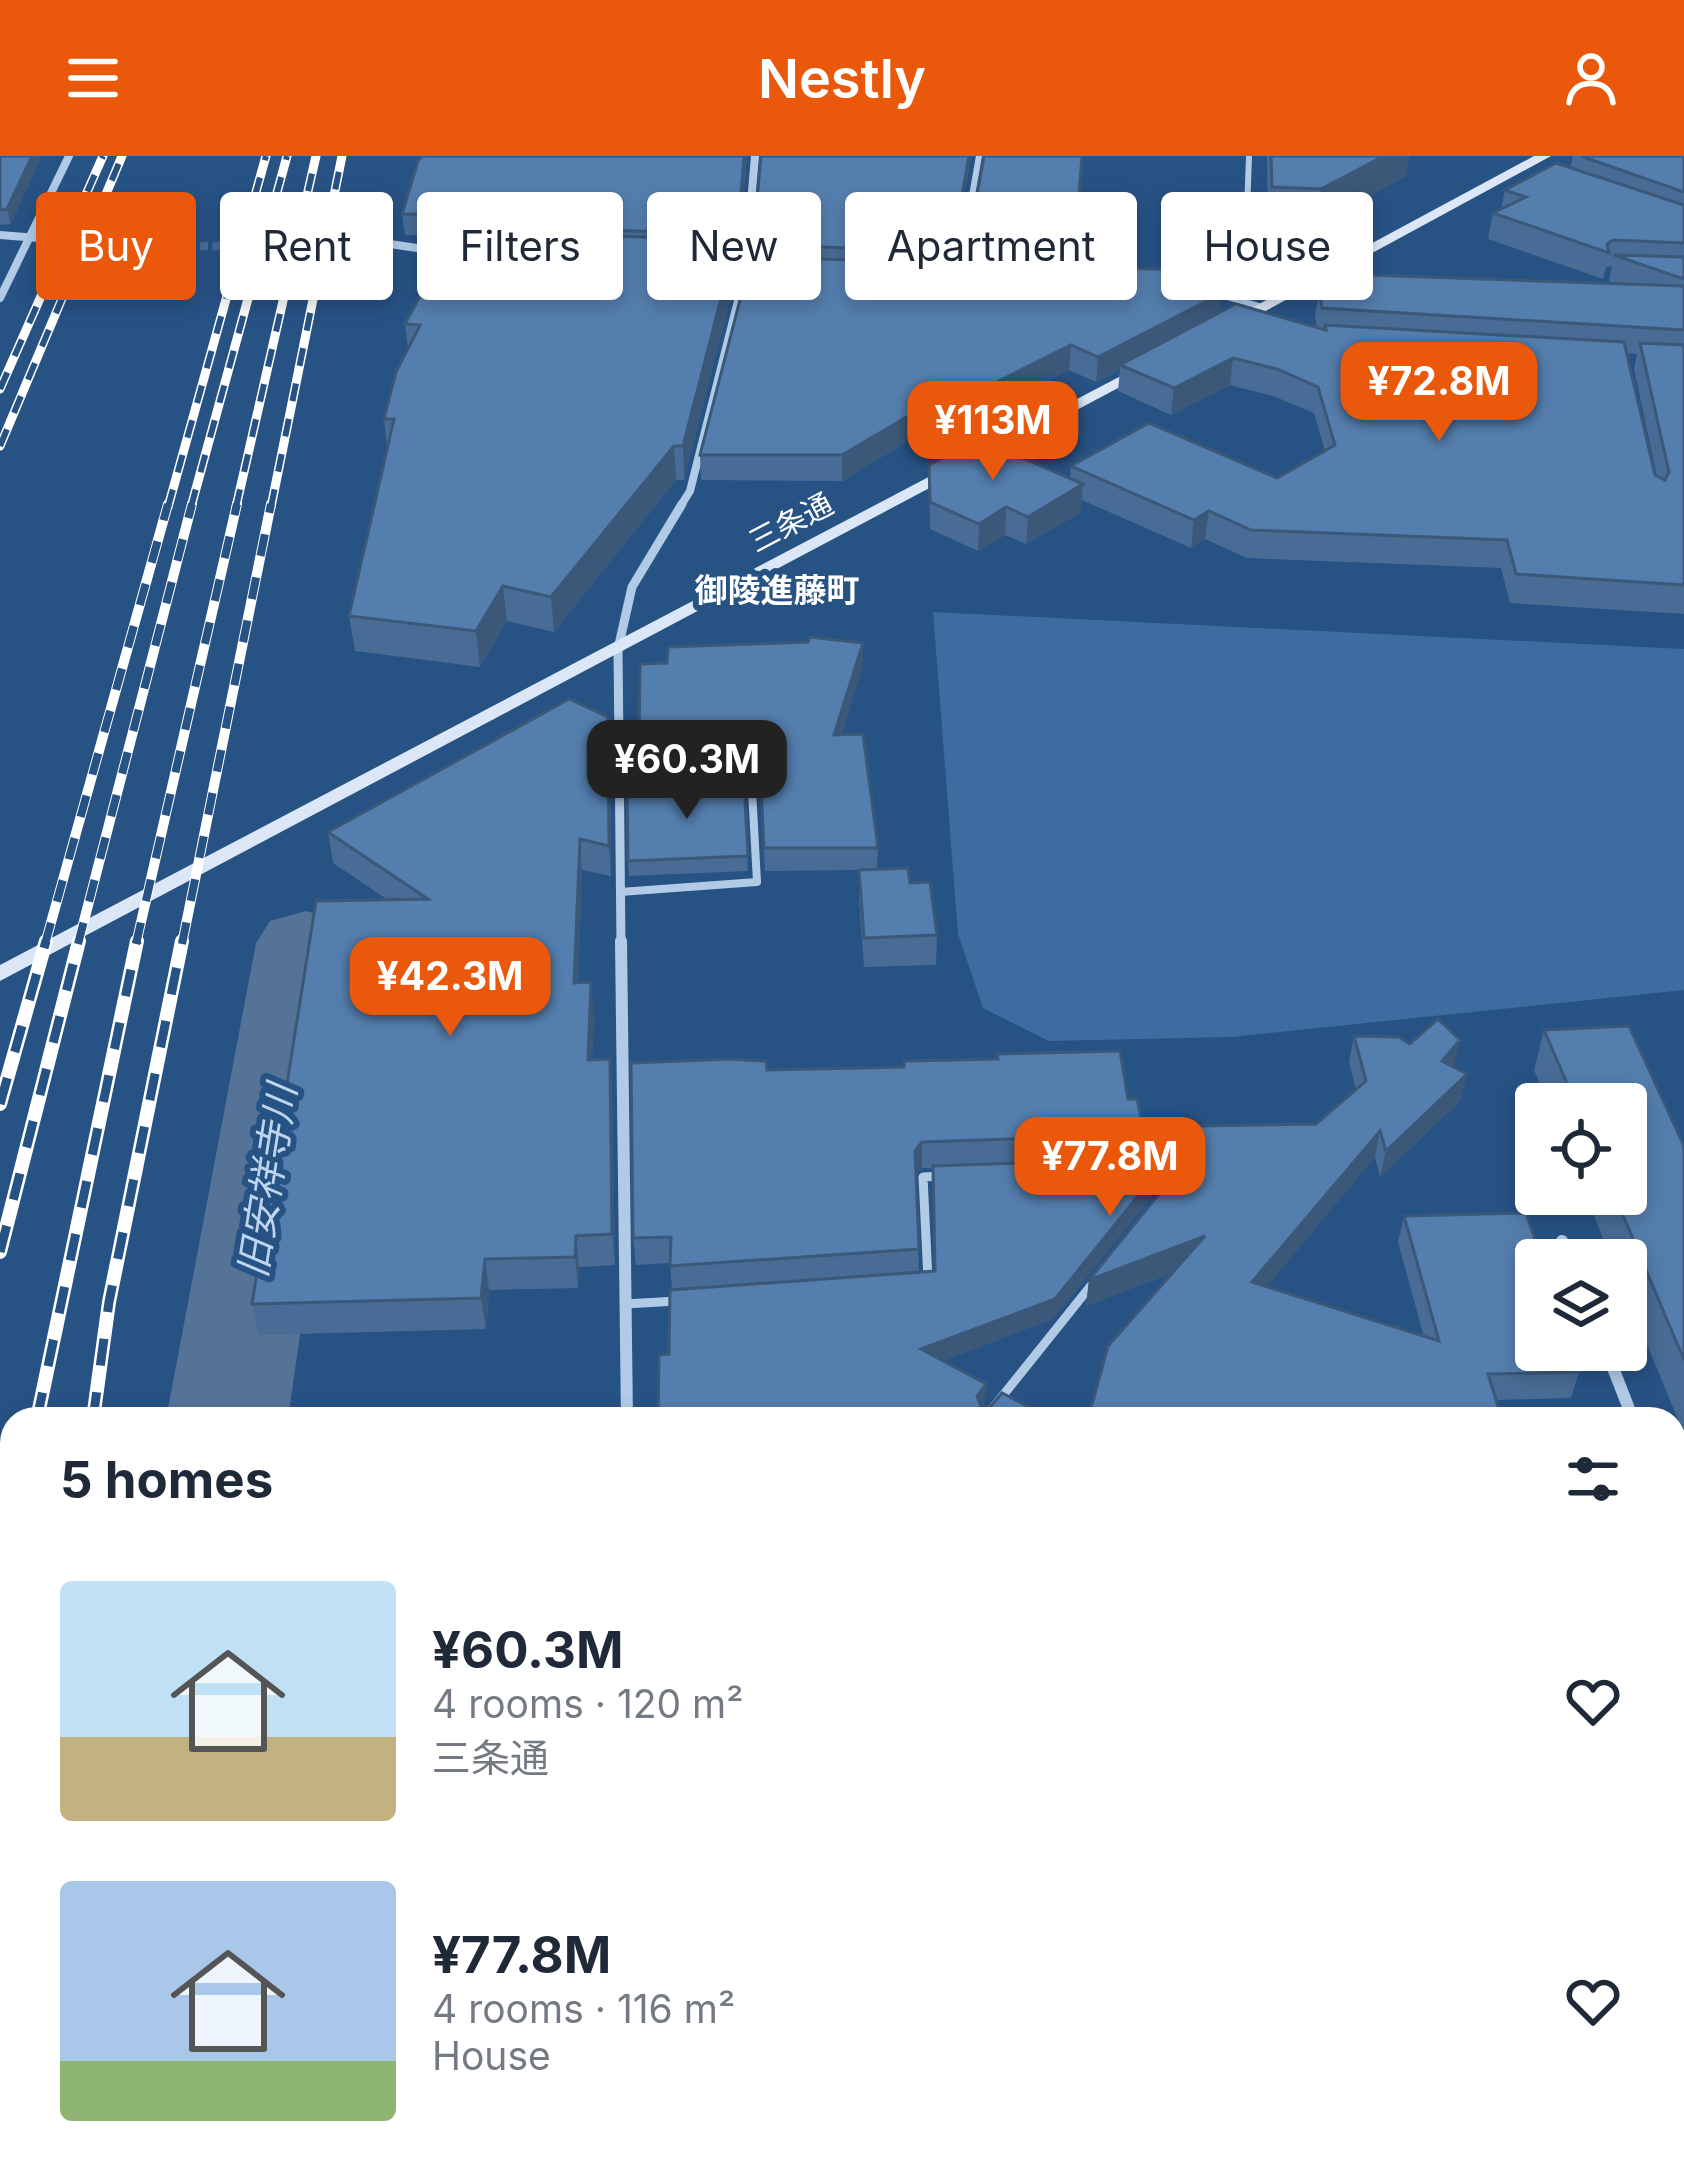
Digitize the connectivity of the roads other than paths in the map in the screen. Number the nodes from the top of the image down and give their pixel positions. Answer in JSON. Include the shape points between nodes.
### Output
{"nodes":[{"id":1,"x":69,"y":156,"type":"edge"},
{"id":2,"x":755,"y":156,"type":"edge"},
{"id":3,"x":979,"y":156,"type":"edge"},
{"id":4,"x":1249,"y":156,"type":"edge"},
{"id":5,"x":1544,"y":156,"type":"edge"},
{"id":6,"x":752,"y":192,"type":"edge"},
{"id":7,"x":973,"y":192,"type":"edge"},
{"id":8,"x":1248,"y":192,"type":"edge"},
{"id":9,"x":0,"y":235,"type":"edge"},
{"id":10,"x":30,"y":237,"type":"junction"},
{"id":11,"x":36,"y":238,"type":"edge"},
{"id":12,"x":1373,"y":249,"type":"edge"},
{"id":13,"x":0,"y":298,"type":"edge"},
{"id":14,"x":738,"y":300,"type":"edge"},
{"id":15,"x":1238,"y":300,"type":"edge"},
{"id":16,"x":1275,"y":300,"type":"edge"},
{"id":17,"x":1262,"y":307,"type":"junction"},
{"id":18,"x":1213,"y":333,"type":"edge"},
{"id":19,"x":1171,"y":355,"type":"edge"},
{"id":20,"x":618,"y":650,"type":"junction"},
{"id":21,"x":730,"y":790,"type":"edge"},
{"id":22,"x":641,"y":792,"type":"edge"},
{"id":23,"x":619,"y":793,"type":"junction"},
{"id":24,"x":620,"y":892,"type":"junction"},
{"id":25,"x":0,"y":974,"type":"edge"},
{"id":26,"x":945,"y":1176,"type":"edge"},
{"id":27,"x":1096,"y":1280,"type":"edge"},
{"id":28,"x":905,"y":1286,"type":"edge"},
{"id":29,"x":695,"y":1300,"type":"edge"},
{"id":30,"x":626,"y":1304,"type":"junction"},
{"id":31,"x":1614,"y":1371,"type":"edge"},
{"id":32,"x":627,"y":1407,"type":"edge"},
{"id":33,"x":994,"y":1407,"type":"edge"},
{"id":34,"x":1628,"y":1407,"type":"edge"}],
"edges":[{"from":1,"to":10,"type":"street"},
{"from":2,"to":6,"type":"street"},
{"from":3,"to":7,"type":"lane"},
{"from":4,"to":8,"type":"lane"},
{"from":5,"to":12,"type":"main road"},
{"from":9,"to":10,"type":"street"},
{"from":10,"to":11,"type":"street"},
{"from":10,"to":13,"type":"street"},
{"from":14,"to":20,"type":"street","via":[[691,491],[632,587]]},
{"from":15,"to":17,"type":"lane"},
{"from":16,"to":17,"type":"main road"},
{"from":17,"to":18,"type":"main road"},
{"from":19,"to":20,"type":"main road","name":"三条通"},
{"from":20,"to":23,"type":"street"},
{"from":20,"to":25,"type":"main road","name":"三条通"},
{"from":21,"to":24,"type":"lane","via":[[752,790],[757,881]]},
{"from":22,"to":23,"type":"lane"},
{"from":23,"to":24,"type":"street"},
{"from":24,"to":30,"type":"street"},
{"from":26,"to":28,"type":"lane","via":[[923,1177],[928,1284]]},
{"from":27,"to":33,"type":"lane"},
{"from":29,"to":30,"type":"lane"},
{"from":30,"to":32,"type":"street"},
{"from":31,"to":34,"type":"street"}]}
